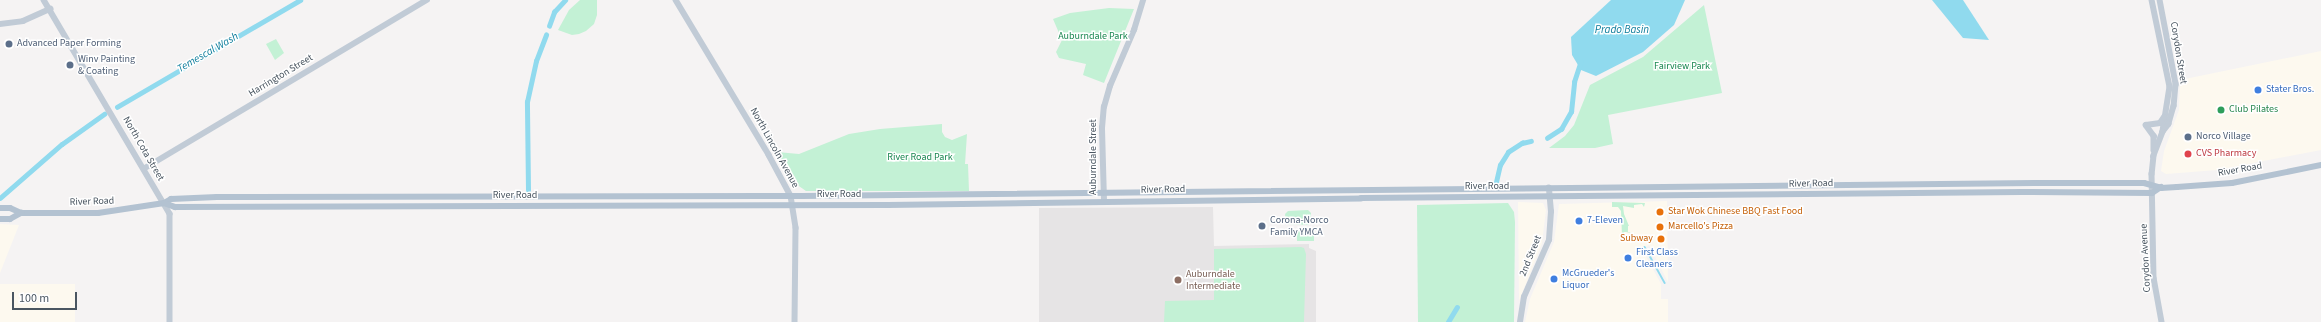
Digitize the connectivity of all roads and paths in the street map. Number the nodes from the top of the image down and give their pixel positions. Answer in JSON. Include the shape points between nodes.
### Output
{"nodes":[{"id":1,"x":44,"y":0,"type":"edge"},
{"id":2,"x":427,"y":0,"type":"edge"},
{"id":3,"x":676,"y":0,"type":"edge"},
{"id":4,"x":1143,"y":0,"type":"edge"},
{"id":5,"x":2152,"y":0,"type":"edge"},
{"id":6,"x":2160,"y":0,"type":"edge"},
{"id":7,"x":50,"y":9,"type":"junction"},
{"id":8,"x":0,"y":24,"type":"edge"},
{"id":9,"x":2169,"y":103,"type":"junction"},
{"id":10,"x":2163,"y":132,"type":"junction"},
{"id":11,"x":2154,"y":156,"type":"junction"},
{"id":12,"x":2321,"y":165,"type":"edge"},
{"id":13,"x":145,"y":168,"type":"junction"},
{"id":14,"x":2152,"y":184,"type":"junction"},
{"id":15,"x":1549,"y":188,"type":"junction"},
{"id":16,"x":2161,"y":188,"type":"junction"},
{"id":17,"x":1103,"y":192,"type":"junction"},
{"id":18,"x":2152,"y":193,"type":"junction"},
{"id":19,"x":791,"y":196,"type":"junction"},
{"id":20,"x":1550,"y":196,"type":"junction"},
{"id":21,"x":1104,"y":201,"type":"junction"},
{"id":22,"x":164,"y":203,"type":"junction"},
{"id":23,"x":794,"y":205,"type":"junction"},
{"id":24,"x":0,"y":208,"type":"edge"},
{"id":25,"x":21,"y":213,"type":"junction"},
{"id":26,"x":0,"y":219,"type":"edge"},
{"id":27,"x":170,"y":322,"type":"edge"},
{"id":28,"x":795,"y":322,"type":"edge"},
{"id":29,"x":1520,"y":322,"type":"edge"},
{"id":30,"x":2162,"y":322,"type":"edge"}],
"edges":[{"from":1,"to":7,"type":"street","name":"North Cota Street"},
{"from":2,"to":13,"type":"street","name":"Harrington Street"},
{"from":3,"to":19,"type":"street","name":"North Lincoln Avenue"},
{"from":4,"to":17,"type":"street","name":"Auburndale Street","via":[[1104,107]]},
{"from":5,"to":9,"type":"street","name":"Corydon Street","via":[[2168,76]]},
{"from":6,"to":10,"type":"street","name":"Corydon Street","via":[[2176,84],[2174,106],[2169,124]]},
{"from":7,"to":8,"type":"street","via":[[23,21]]},
{"from":7,"to":13,"type":"street","name":"North Cota Street"},
{"from":9,"to":10,"type":"street","name":"Corydon Street"},
{"from":9,"to":11,"type":"street","via":[[2160,123],[2146,125],[2154,136]]},
{"from":10,"to":11,"type":"street","name":"Corydon Street"},
{"from":11,"to":14,"type":"street","name":"Corydon Street"},
{"from":12,"to":16,"type":"main road","name":"River Road","via":[[2232,183]]},
{"from":13,"to":22,"type":"street","name":"North Cota Street"},
{"from":14,"to":15,"type":"main road","name":"River Road"},
{"from":14,"to":16,"type":"main road","name":"River Road"},
{"from":14,"to":18,"type":"street","name":"Corydon Street"},
{"from":15,"to":17,"type":"main road","name":"River Road"},
{"from":15,"to":20,"type":"street","name":"2nd Street"},
{"from":16,"to":18,"type":"main road","name":"River Road"},
{"from":17,"to":19,"type":"main road","name":"River Road"},
{"from":17,"to":21,"type":"street","name":"Auburndale Street"},
{"from":18,"to":20,"type":"main road","name":"River Road"},
{"from":18,"to":30,"type":"street","name":"Corydon Avenue","via":[[2154,278]]},
{"from":19,"to":22,"type":"main road","name":"River Road","via":[[217,197],[171,199]]},
{"from":19,"to":23,"type":"street","name":"North Lincoln Avenue"},
{"from":20,"to":21,"type":"main road","name":"River Road"},
{"from":20,"to":29,"type":"street","name":"2nd Street","via":[[1552,212],[1549,240],[1524,297]]},
{"from":21,"to":23,"type":"main road","name":"River Road"},
{"from":22,"to":23,"type":"main road","name":"River Road","via":[[175,207]]},
{"from":22,"to":25,"type":"main road","name":"River Road","via":[[98,212]]},
{"from":22,"to":27,"type":"street","name":"North Cota Street","via":[[170,214]]},
{"from":23,"to":28,"type":"street","name":"North Lincoln Avenue"},
{"from":24,"to":25,"type":"main road","name":"River Road","via":[[10,208]]},
{"from":25,"to":26,"type":"main road","name":"River Road","via":[[10,219]]}]}
